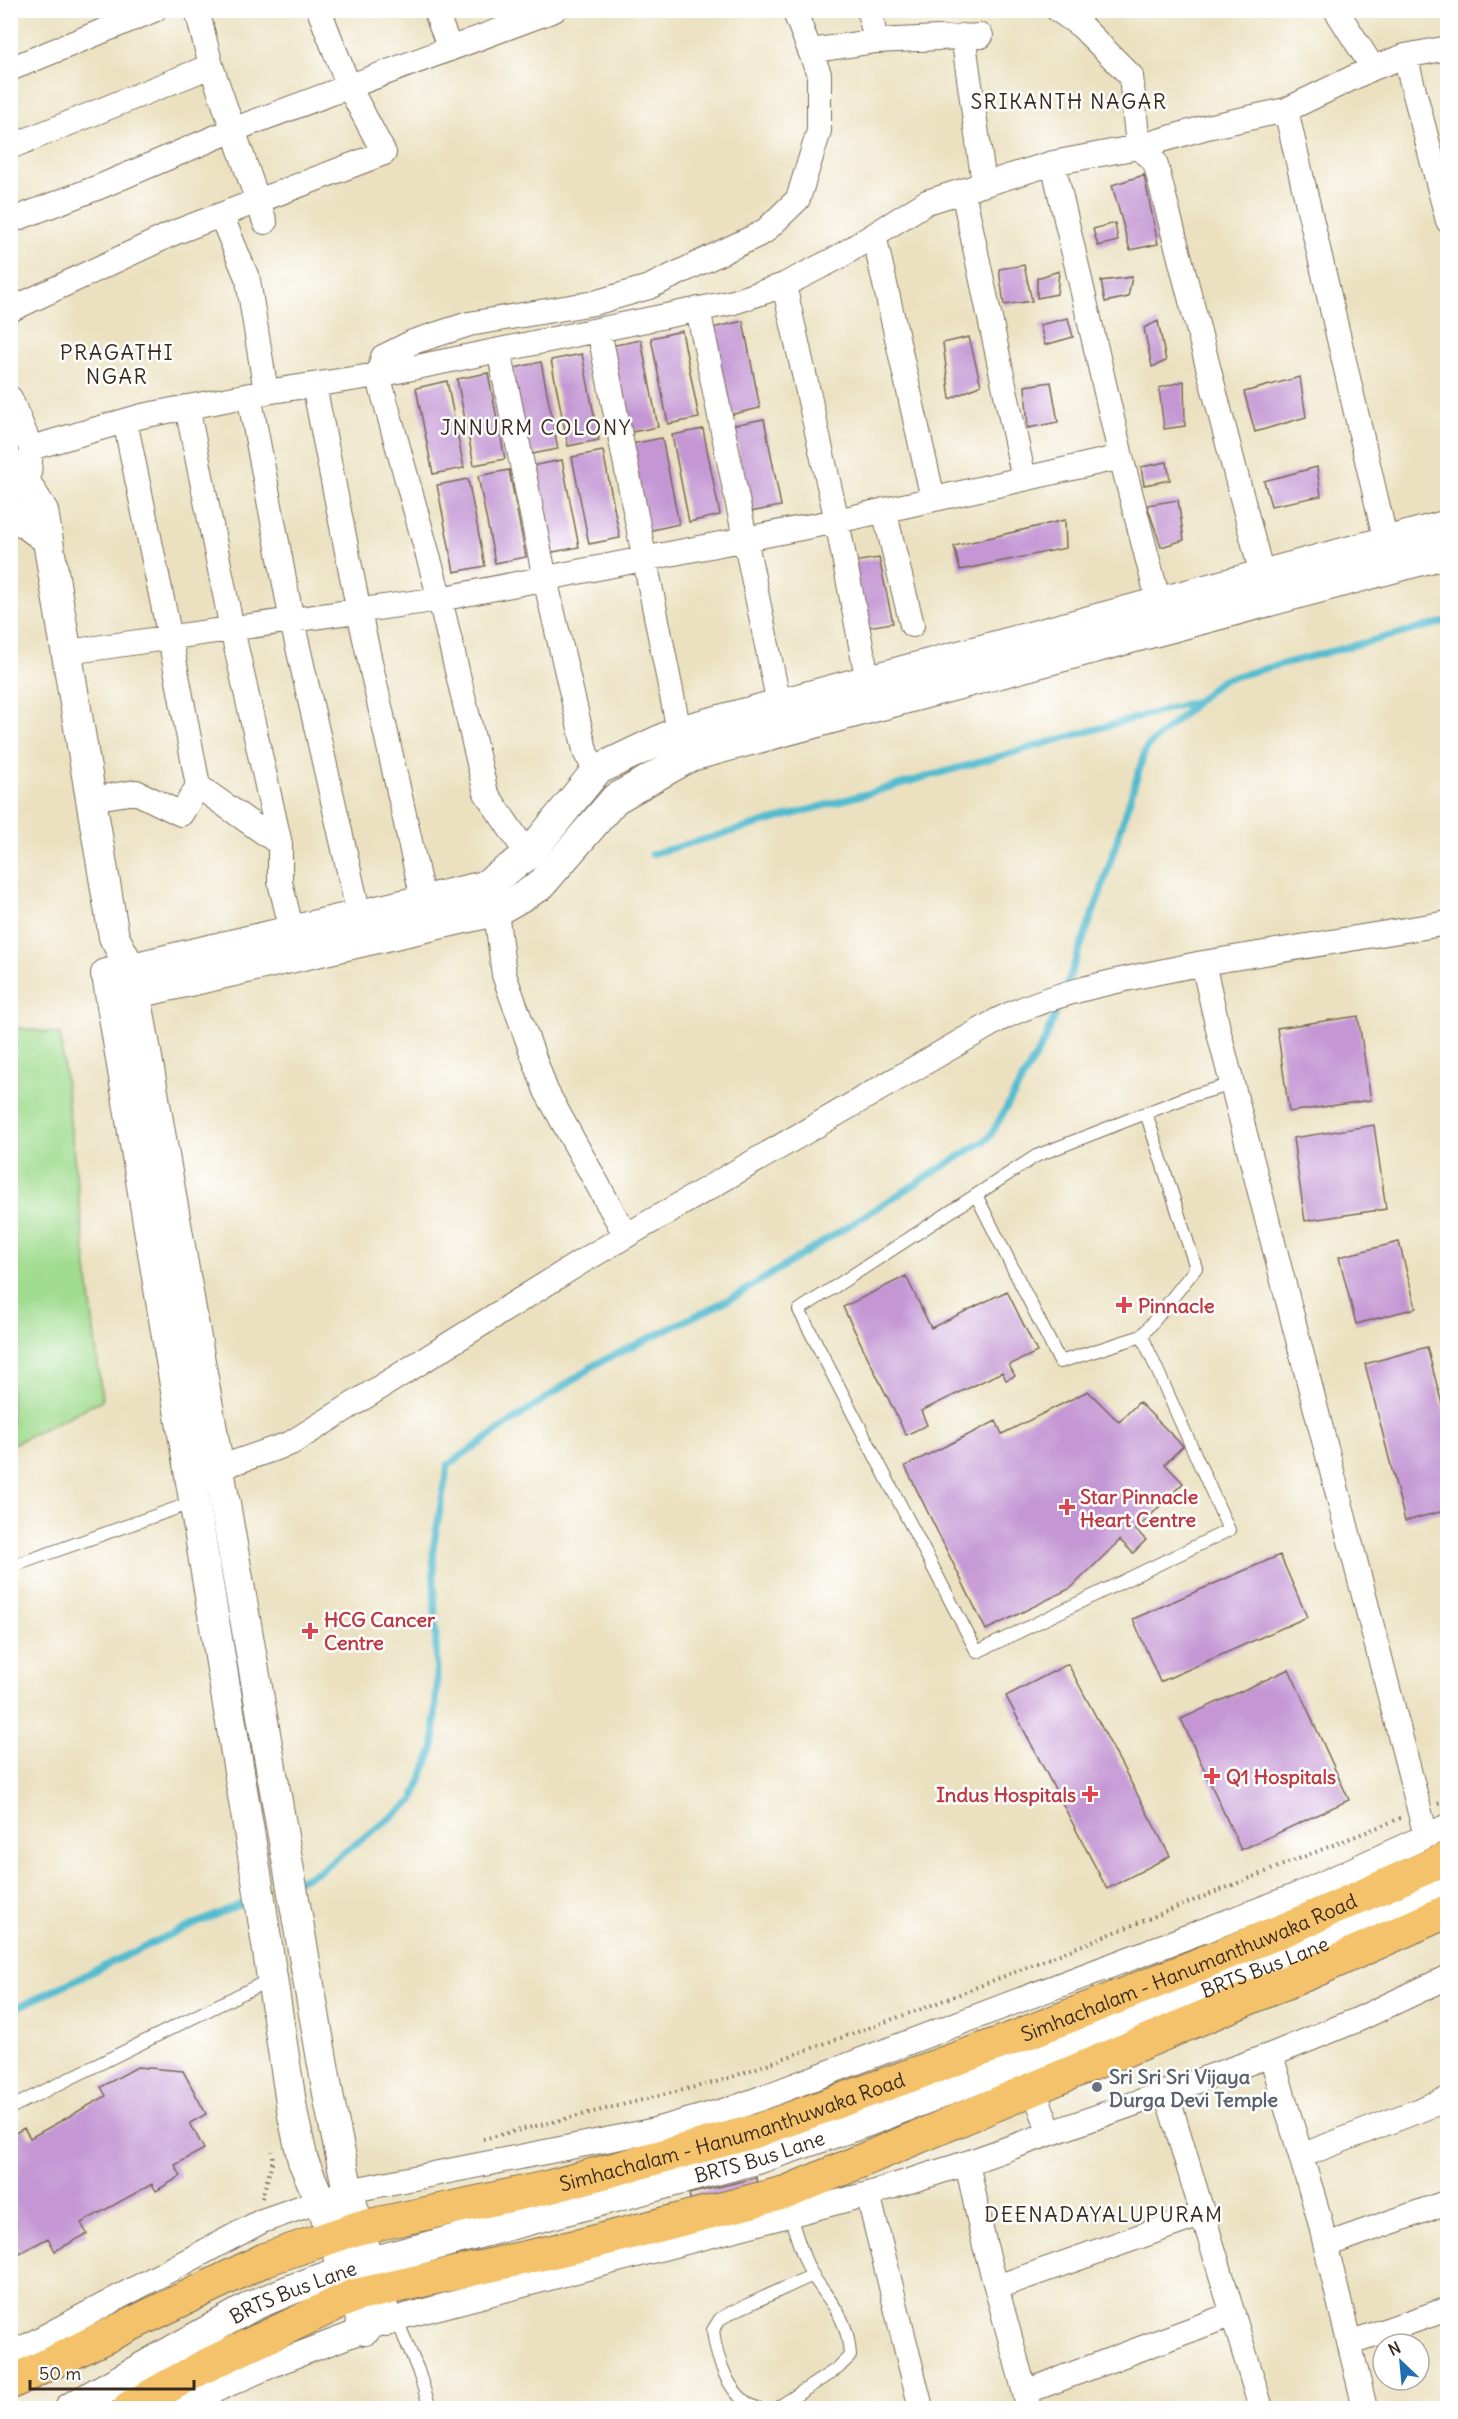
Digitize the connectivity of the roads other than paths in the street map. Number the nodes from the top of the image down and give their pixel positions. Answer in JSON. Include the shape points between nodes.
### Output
{"nodes":[{"id":1,"x":154,"y":10,"type":"edge"},
{"id":2,"x":197,"y":10,"type":"edge"},
{"id":3,"x":319,"y":10,"type":"edge"},
{"id":4,"x":435,"y":10,"type":"edge"},
{"id":5,"x":554,"y":10,"type":"edge"},
{"id":6,"x":794,"y":10,"type":"edge"},
{"id":7,"x":869,"y":10,"type":"edge"},
{"id":8,"x":1058,"y":10,"type":"edge"},
{"id":9,"x":1336,"y":10,"type":"edge"},
{"id":10,"x":516,"y":17,"type":"edge"},
{"id":11,"x":876,"y":41,"type":"junction"},
{"id":12,"x":1448,"y":48,"type":"edge"},
{"id":13,"x":450,"y":49,"type":"junction"},
{"id":14,"x":810,"y":51,"type":"junction"},
{"id":15,"x":1405,"y":56,"type":"junction"},
{"id":16,"x":212,"y":66,"type":"junction"},
{"id":17,"x":1373,"y":68,"type":"junction"},
{"id":18,"x":10,"y":69,"type":"edge"},
{"id":19,"x":349,"y":87,"type":"junction"},
{"id":20,"x":1286,"y":110,"type":"junction"},
{"id":21,"x":235,"y":129,"type":"junction"},
{"id":22,"x":10,"y":147,"type":"edge"},
{"id":23,"x":1138,"y":147,"type":"junction"},
{"id":24,"x":1053,"y":163,"type":"junction"},
{"id":25,"x":974,"y":187,"type":"junction"},
{"id":26,"x":262,"y":211,"type":"junction"},
{"id":27,"x":221,"y":215,"type":"junction"},
{"id":28,"x":10,"y":221,"type":"edge"},
{"id":29,"x":1448,"y":221,"type":"edge"},
{"id":30,"x":874,"y":235,"type":"junction"},
{"id":31,"x":784,"y":285,"type":"junction"},
{"id":32,"x":698,"y":309,"type":"junction"},
{"id":33,"x":10,"y":310,"type":"edge"},
{"id":34,"x":599,"y":330,"type":"junction"},
{"id":35,"x":499,"y":350,"type":"junction"},
{"id":36,"x":378,"y":375,"type":"junction"},
{"id":37,"x":314,"y":385,"type":"junction"},
{"id":38,"x":258,"y":393,"type":"junction"},
{"id":39,"x":10,"y":398,"type":"edge"},
{"id":40,"x":187,"y":407,"type":"junction"},
{"id":41,"x":125,"y":421,"type":"junction"},
{"id":42,"x":31,"y":448,"type":"junction"},
{"id":43,"x":1121,"y":457,"type":"junction"},
{"id":44,"x":1024,"y":479,"type":"junction"},
{"id":45,"x":19,"y":481,"type":"edge"},
{"id":46,"x":933,"y":499,"type":"junction"},
{"id":47,"x":884,"y":510,"type":"junction"},
{"id":48,"x":10,"y":512,"type":"edge"},
{"id":49,"x":837,"y":521,"type":"junction"},
{"id":50,"x":1448,"y":525,"type":"edge"},
{"id":51,"x":47,"y":539,"type":"junction"},
{"id":52,"x":743,"y":540,"type":"junction"},
{"id":53,"x":1386,"y":542,"type":"junction"},
{"id":54,"x":1448,"y":553,"type":"edge"},
{"id":55,"x":644,"y":559,"type":"junction"},
{"id":56,"x":1262,"y":575,"type":"junction"},
{"id":57,"x":545,"y":579,"type":"junction"},
{"id":58,"x":440,"y":599,"type":"junction"},
{"id":59,"x":1159,"y":603,"type":"junction"},
{"id":60,"x":359,"y":612,"type":"junction"},
{"id":61,"x":292,"y":621,"type":"junction"},
{"id":62,"x":912,"y":625,"type":"dead end"},
{"id":63,"x":232,"y":629,"type":"junction"},
{"id":64,"x":170,"y":638,"type":"junction"},
{"id":65,"x":68,"y":652,"type":"junction"},
{"id":66,"x":870,"y":694,"type":"junction"},
{"id":67,"x":779,"y":704,"type":"junction"},
{"id":68,"x":679,"y":731,"type":"junction"},
{"id":69,"x":597,"y":770,"type":"junction"},
{"id":70,"x":198,"y":786,"type":"junction"},
{"id":71,"x":90,"y":799,"type":"junction"},
{"id":72,"x":280,"y":844,"type":"junction"},
{"id":73,"x":528,"y":855,"type":"junction"},
{"id":74,"x":423,"y":900,"type":"junction"},
{"id":75,"x":496,"y":911,"type":"junction"},
{"id":76,"x":359,"y":915,"type":"junction"},
{"id":77,"x":1448,"y":923,"type":"edge"},
{"id":78,"x":292,"y":931,"type":"junction"},
{"id":79,"x":1203,"y":963,"type":"junction"},
{"id":80,"x":121,"y":984,"type":"junction"},
{"id":81,"x":1233,"y":1084,"type":"junction"},
{"id":82,"x":1146,"y":1113,"type":"junction"},
{"id":83,"x":975,"y":1196,"type":"junction"},
{"id":84,"x":626,"y":1236,"type":"junction"},
{"id":85,"x":1142,"y":1336,"type":"junction"},
{"id":86,"x":219,"y":1468,"type":"junction"},
{"id":87,"x":192,"y":1489,"type":"junction"},
{"id":88,"x":10,"y":1567,"type":"edge"},
{"id":89,"x":1440,"y":1840,"type":"edge"},
{"id":90,"x":1448,"y":1889,"type":"edge"},
{"id":91,"x":1448,"y":1911,"type":"edge"},
{"id":92,"x":1448,"y":1977,"type":"edge"},
{"id":93,"x":273,"y":1978,"type":"junction"},
{"id":94,"x":1271,"y":2055,"type":"junction"},
{"id":95,"x":1033,"y":2087,"type":"junction"},
{"id":96,"x":1166,"y":2092,"type":"junction"},
{"id":97,"x":1448,"y":2099,"type":"edge"},
{"id":98,"x":10,"y":2108,"type":"edge"},
{"id":99,"x":1050,"y":2133,"type":"junction"},
{"id":100,"x":1300,"y":2156,"type":"junction"},
{"id":101,"x":967,"y":2163,"type":"junction"},
{"id":102,"x":348,"y":2190,"type":"junction"},
{"id":103,"x":868,"y":2194,"type":"junction"},
{"id":104,"x":320,"y":2200,"type":"junction"},
{"id":105,"x":1448,"y":2202,"type":"edge"},
{"id":106,"x":789,"y":2213,"type":"junction"},
{"id":107,"x":1203,"y":2214,"type":"junction"},
{"id":108,"x":345,"y":2232,"type":"junction"},
{"id":109,"x":1326,"y":2245,"type":"junction"},
{"id":110,"x":813,"y":2275,"type":"junction"},
{"id":111,"x":361,"y":2280,"type":"junction"},
{"id":112,"x":997,"y":2287,"type":"junction"},
{"id":113,"x":1448,"y":2309,"type":"edge"},
{"id":114,"x":1233,"y":2314,"type":"junction"},
{"id":115,"x":383,"y":2323,"type":"junction"},
{"id":116,"x":1349,"y":2343,"type":"junction"},
{"id":117,"x":10,"y":2355,"type":"edge"},
{"id":118,"x":10,"y":2383,"type":"edge"},
{"id":119,"x":1027,"y":2400,"type":"edge"},
{"id":120,"x":70,"y":2409,"type":"edge"},
{"id":121,"x":129,"y":2409,"type":"edge"},
{"id":122,"x":185,"y":2409,"type":"edge"},
{"id":123,"x":430,"y":2409,"type":"edge"},
{"id":124,"x":757,"y":2409,"type":"edge"},
{"id":125,"x":777,"y":2409,"type":"edge"},
{"id":126,"x":921,"y":2409,"type":"edge"},
{"id":127,"x":1261,"y":2409,"type":"edge"},
{"id":128,"x":1365,"y":2409,"type":"edge"}],
"edges":[{"from":1,"to":18,"type":"street"},
{"from":2,"to":16,"type":"street"},
{"from":3,"to":19,"type":"street"},
{"from":4,"to":13,"type":"street"},
{"from":5,"to":10,"type":"street"},
{"from":6,"to":14,"type":"street"},
{"from":7,"to":11,"type":"street"},
{"from":8,"to":23,"type":"street","via":[[1082,27],[1131,76]]},
{"from":9,"to":17,"type":"street"},
{"from":10,"to":13,"type":"street"},
{"from":11,"to":14,"type":"street"},
{"from":11,"to":25,"type":"street","via":[[972,36]]},
{"from":12,"to":15,"type":"street"},
{"from":13,"to":19,"type":"street"},
{"from":14,"to":36,"type":"street","via":[[819,74],[819,131],[798,199],[764,232],[649,287],[594,303],[469,324],[413,342],[383,357]]},
{"from":15,"to":17,"type":"street"},
{"from":15,"to":29,"type":"street"},
{"from":16,"to":21,"type":"street"},
{"from":16,"to":22,"type":"street"},
{"from":17,"to":20,"type":"street"},
{"from":19,"to":21,"type":"street"},
{"from":19,"to":26,"type":"street","via":[[384,153]]},
{"from":20,"to":23,"type":"street"},
{"from":20,"to":53,"type":"street"},
{"from":21,"to":26,"type":"street"},
{"from":21,"to":28,"type":"street"},
{"from":23,"to":24,"type":"street"},
{"from":23,"to":56,"type":"street","via":[[1155,162]]},
{"from":24,"to":25,"type":"street"},
{"from":24,"to":43,"type":"street"},
{"from":25,"to":30,"type":"street","via":[[927,202]]},
{"from":25,"to":44,"type":"street"},
{"from":26,"to":27,"type":"street"},
{"from":27,"to":33,"type":"street"},
{"from":27,"to":38,"type":"street","via":[[248,280]]},
{"from":30,"to":31,"type":"street"},
{"from":30,"to":46,"type":"street"},
{"from":31,"to":32,"type":"street"},
{"from":31,"to":49,"type":"street"},
{"from":32,"to":34,"type":"street"},
{"from":32,"to":52,"type":"street"},
{"from":34,"to":35,"type":"street"},
{"from":34,"to":55,"type":"street"},
{"from":35,"to":36,"type":"street"},
{"from":35,"to":57,"type":"street"},
{"from":36,"to":37,"type":"street"},
{"from":36,"to":58,"type":"street"},
{"from":37,"to":38,"type":"street"},
{"from":37,"to":60,"type":"street"},
{"from":38,"to":40,"type":"street"},
{"from":38,"to":61,"type":"street"},
{"from":39,"to":42,"type":"street"},
{"from":40,"to":41,"type":"street"},
{"from":40,"to":63,"type":"street"},
{"from":41,"to":42,"type":"street"},
{"from":41,"to":64,"type":"street"},
{"from":42,"to":45,"type":"street"},
{"from":43,"to":44,"type":"street"},
{"from":43,"to":59,"type":"street"},
{"from":44,"to":46,"type":"street"},
{"from":45,"to":51,"type":"street","via":[[42,510]]},
{"from":46,"to":47,"type":"street"},
{"from":47,"to":49,"type":"street"},
{"from":47,"to":62,"type":"street"},
{"from":48,"to":51,"type":"street"},
{"from":49,"to":52,"type":"street"},
{"from":49,"to":66,"type":"street"},
{"from":50,"to":53,"type":"street"},
{"from":51,"to":65,"type":"street"},
{"from":52,"to":55,"type":"street"},
{"from":52,"to":67,"type":"street"},
{"from":53,"to":56,"type":"street"},
{"from":54,"to":66,"type":"street"},
{"from":55,"to":57,"type":"street"},
{"from":55,"to":68,"type":"street"},
{"from":56,"to":59,"type":"street"},
{"from":57,"to":58,"type":"street"},
{"from":57,"to":69,"type":"street","via":[[586,754]]},
{"from":58,"to":60,"type":"street"},
{"from":58,"to":73,"type":"street","via":[[486,793]]},
{"from":59,"to":66,"type":"street"},
{"from":60,"to":61,"type":"street"},
{"from":60,"to":74,"type":"street"},
{"from":61,"to":63,"type":"street"},
{"from":61,"to":76,"type":"street"},
{"from":63,"to":64,"type":"street"},
{"from":63,"to":72,"type":"street"},
{"from":64,"to":65,"type":"street"},
{"from":64,"to":70,"type":"street"},
{"from":65,"to":71,"type":"street"},
{"from":66,"to":67,"type":"street"},
{"from":66,"to":75,"type":"street","via":[[691,756],[615,799],[540,886]]},
{"from":67,"to":68,"type":"street"},
{"from":68,"to":69,"type":"street"},
{"from":69,"to":73,"type":"street"},
{"from":70,"to":71,"type":"street","via":[[182,814],[136,792]]},
{"from":70,"to":72,"type":"street"},
{"from":71,"to":80,"type":"street"},
{"from":72,"to":78,"type":"street","via":[[280,882]]},
{"from":73,"to":74,"type":"street","via":[[484,886]]},
{"from":74,"to":76,"type":"street"},
{"from":75,"to":80,"type":"street"},
{"from":75,"to":84,"type":"street","via":[[504,975],[546,1091]]},
{"from":76,"to":78,"type":"street"},
{"from":77,"to":79,"type":"street"},
{"from":78,"to":80,"type":"street"},
{"from":79,"to":81,"type":"street"},
{"from":79,"to":84,"type":"street","via":[[1067,992],[1027,1005]]},
{"from":80,"to":86,"type":"street"},
{"from":80,"to":87,"type":"street"},
{"from":81,"to":82,"type":"lane"},
{"from":81,"to":89,"type":"street","via":[[1420,1811]]},
{"from":82,"to":83,"type":"lane","via":[[1036,1156]]},
{"from":82,"to":85,"type":"lane","via":[[1196,1268]]},
{"from":83,"to":85,"type":"lane","via":[[1060,1362]]},
{"from":83,"to":85,"type":"lane","via":[[799,1310],[977,1652],[1229,1530]]},
{"from":84,"to":86,"type":"street","via":[[291,1443]]},
{"from":86,"to":87,"type":"street"},
{"from":86,"to":102,"type":"street"},
{"from":87,"to":88,"type":"lane"},
{"from":87,"to":93,"type":"street"},
{"from":89,"to":102,"type":"street","via":[[740,2106],[651,2131]]},
{"from":89,"to":108,"type":"main road","name":"Simhachalam - Hanumanthuwaka Road","via":[[1291,1928],[1006,2041],[756,2131],[549,2187]]},
{"from":90,"to":111,"type":"street","name":"BRTS Bus Lane","via":[[1310,1949],[868,2121]]},
{"from":91,"to":95,"type":"main road"},
{"from":92,"to":94,"type":"street"},
{"from":93,"to":98,"type":"lane"},
{"from":93,"to":104,"type":"street","via":[[293,2116],[303,2162]]},
{"from":94,"to":96,"type":"street"},
{"from":94,"to":100,"type":"street"},
{"from":95,"to":99,"type":"street"},
{"from":95,"to":111,"type":"main road","via":[[777,2195],[586,2244]]},
{"from":96,"to":99,"type":"street"},
{"from":96,"to":107,"type":"street"},
{"from":97,"to":100,"type":"street"},
{"from":99,"to":101,"type":"street"},
{"from":100,"to":109,"type":"street"},
{"from":101,"to":103,"type":"street"},
{"from":101,"to":112,"type":"street"},
{"from":102,"to":104,"type":"street"},
{"from":102,"to":108,"type":"street"},
{"from":103,"to":106,"type":"street"},
{"from":103,"to":126,"type":"street"},
{"from":104,"to":108,"type":"street"},
{"from":104,"to":117,"type":"street","via":[[252,2226]]},
{"from":105,"to":109,"type":"street"},
{"from":106,"to":110,"type":"lane"},
{"from":106,"to":115,"type":"street"},
{"from":107,"to":112,"type":"street"},
{"from":107,"to":114,"type":"street"},
{"from":108,"to":111,"type":"street"},
{"from":108,"to":118,"type":"main road","name":"Simhachalam - Hanumanthuwaka Road","via":[[266,2259]]},
{"from":109,"to":116,"type":"street"},
{"from":110,"to":124,"type":"lane","via":[[732,2312],[720,2319],[713,2330],[714,2343],[734,2392]]},
{"from":110,"to":125,"type":"lane","via":[[840,2312],[849,2337],[850,2355],[838,2368]]},
{"from":111,"to":115,"type":"street"},
{"from":111,"to":120,"type":"street","name":"BRTS Bus Lane","via":[[252,2306]]},
{"from":111,"to":121,"type":"main road"},
{"from":112,"to":119,"type":"street"},
{"from":113,"to":116,"type":"street"},
{"from":114,"to":119,"type":"street"},
{"from":114,"to":127,"type":"street"},
{"from":115,"to":122,"type":"street","via":[[269,2366]]},
{"from":115,"to":123,"type":"lane","via":[[418,2370]]},
{"from":116,"to":128,"type":"street"}]}
